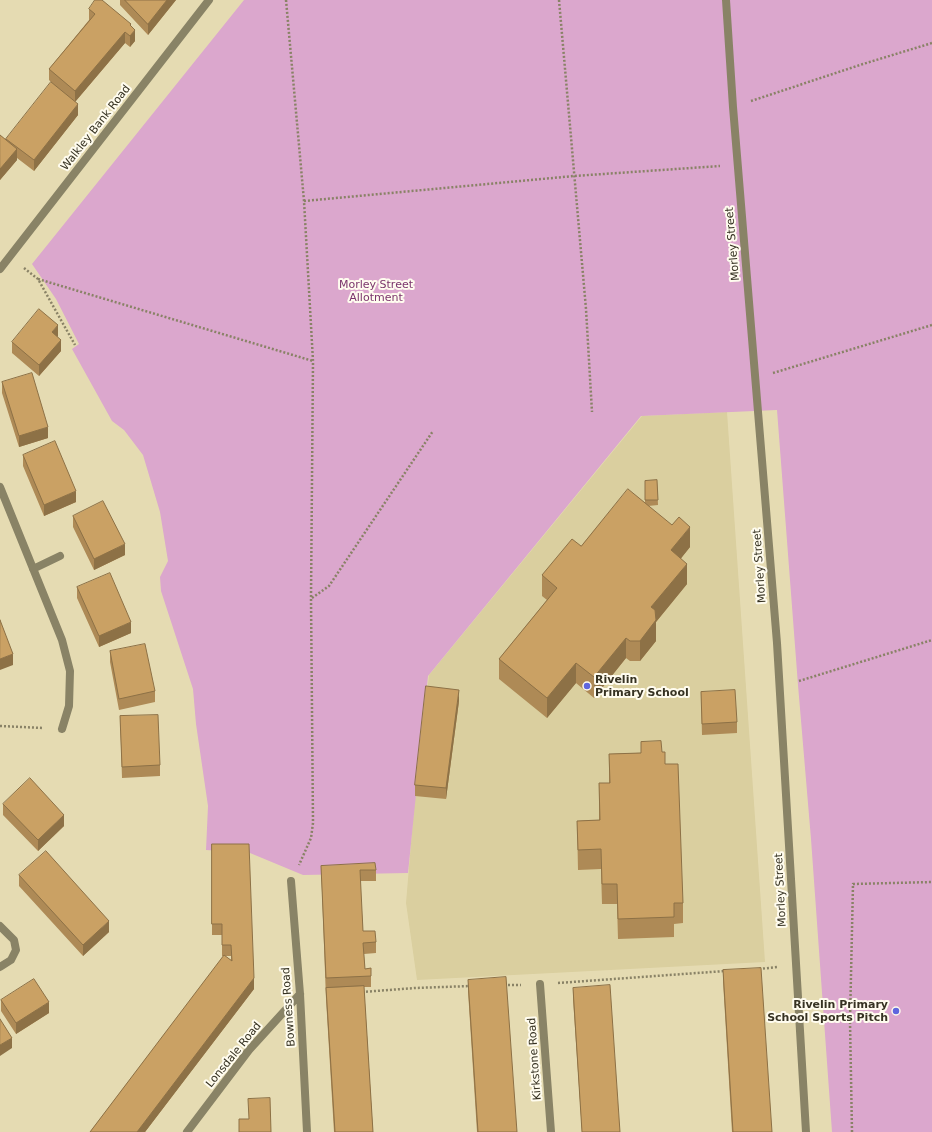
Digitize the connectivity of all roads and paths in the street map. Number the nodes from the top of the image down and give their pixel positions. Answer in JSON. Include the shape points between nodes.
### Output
{"nodes":[{"id":1,"x":209,"y":0,"type":"edge"},
{"id":2,"x":286,"y":0,"type":"edge"},
{"id":3,"x":559,"y":0,"type":"edge"},
{"id":4,"x":726,"y":0,"type":"edge"},
{"id":5,"x":932,"y":43,"type":"edge"},
{"id":6,"x":733,"y":107,"type":"junction"},
{"id":7,"x":738,"y":165,"type":"junction"},
{"id":8,"x":574,"y":176,"type":"junction"},
{"id":9,"x":304,"y":201,"type":"junction"},
{"id":10,"x":9,"y":257,"type":"junction"},
{"id":11,"x":0,"y":269,"type":"edge"},
{"id":12,"x":38,"y":278,"type":"junction"},
{"id":13,"x":932,"y":325,"type":"edge"},
{"id":14,"x":75,"y":345,"type":"dead end"},
{"id":15,"x":313,"y":361,"type":"junction"},
{"id":16,"x":755,"y":378,"type":"junction"},
{"id":17,"x":592,"y":412,"type":"dead end"},
{"id":18,"x":433,"y":431,"type":"dead end"},
{"id":19,"x":0,"y":487,"type":"edge"},
{"id":20,"x":60,"y":556,"type":"dead end"},
{"id":21,"x":33,"y":569,"type":"junction"},
{"id":22,"x":312,"y":598,"type":"junction"},
{"id":23,"x":932,"y":640,"type":"edge"},
{"id":24,"x":779,"y":687,"type":"junction"},
{"id":25,"x":0,"y":726,"type":"edge"},
{"id":26,"x":62,"y":728,"type":"joint"},
{"id":27,"x":291,"y":881,"type":"joint"},
{"id":28,"x":932,"y":882,"type":"edge"},
{"id":29,"x":0,"y":926,"type":"edge"},
{"id":30,"x":0,"y":967,"type":"edge"},
{"id":31,"x":540,"y":984,"type":"dead end"},
{"id":32,"x":300,"y":994,"type":"junction"},
{"id":33,"x":187,"y":1132,"type":"edge"},
{"id":34,"x":307,"y":1132,"type":"edge"},
{"id":35,"x":551,"y":1132,"type":"edge"},
{"id":36,"x":806,"y":1132,"type":"edge"},
{"id":37,"x":852,"y":1132,"type":"edge"}],
"edges":[{"from":1,"to":10,"type":"street","name":"Walkley Bank Road"},
{"from":2,"to":9,"type":"path"},
{"from":3,"to":8,"type":"path"},
{"from":4,"to":6,"type":"street","name":"Morley Street"},
{"from":5,"to":6,"type":"path"},
{"from":6,"to":7,"type":"street","name":"Morley Street"},
{"from":7,"to":8,"type":"path"},
{"from":7,"to":16,"type":"street","name":"Morley Street"},
{"from":8,"to":9,"type":"path"},
{"from":8,"to":17,"type":"path"},
{"from":9,"to":15,"type":"path"},
{"from":10,"to":11,"type":"street","name":"Walkley Bank Road"},
{"from":10,"to":12,"type":"path"},
{"from":12,"to":14,"type":"path"},
{"from":12,"to":15,"type":"path"},
{"from":13,"to":16,"type":"path"},
{"from":15,"to":22,"type":"path"},
{"from":16,"to":24,"type":"street","name":"Morley Street"},
{"from":18,"to":22,"type":"path","via":[[329,586]]},
{"from":19,"to":21,"type":"street"},
{"from":20,"to":21,"type":"street"},
{"from":21,"to":26,"type":"street","via":[[62,640],[70,671],[69,706]]},
{"from":22,"to":27,"type":"path","via":[[314,823],[311,838]]},
{"from":23,"to":24,"type":"path"},
{"from":24,"to":36,"type":"street","name":"Morley Street"},
{"from":25,"to":26,"type":"path"},
{"from":27,"to":32,"type":"street","name":"Bowness Road"},
{"from":28,"to":37,"type":"path","via":[[853,884],[850,1021]]},
{"from":29,"to":30,"type":"street","via":[[14,940],[16,950],[11,960]]},
{"from":31,"to":35,"type":"street","name":"Kirkstone Road"},
{"from":32,"to":33,"type":"street","name":"Lonsdale Road","via":[[249,1050]]},
{"from":32,"to":34,"type":"street","name":"Bowness Road"}]}
